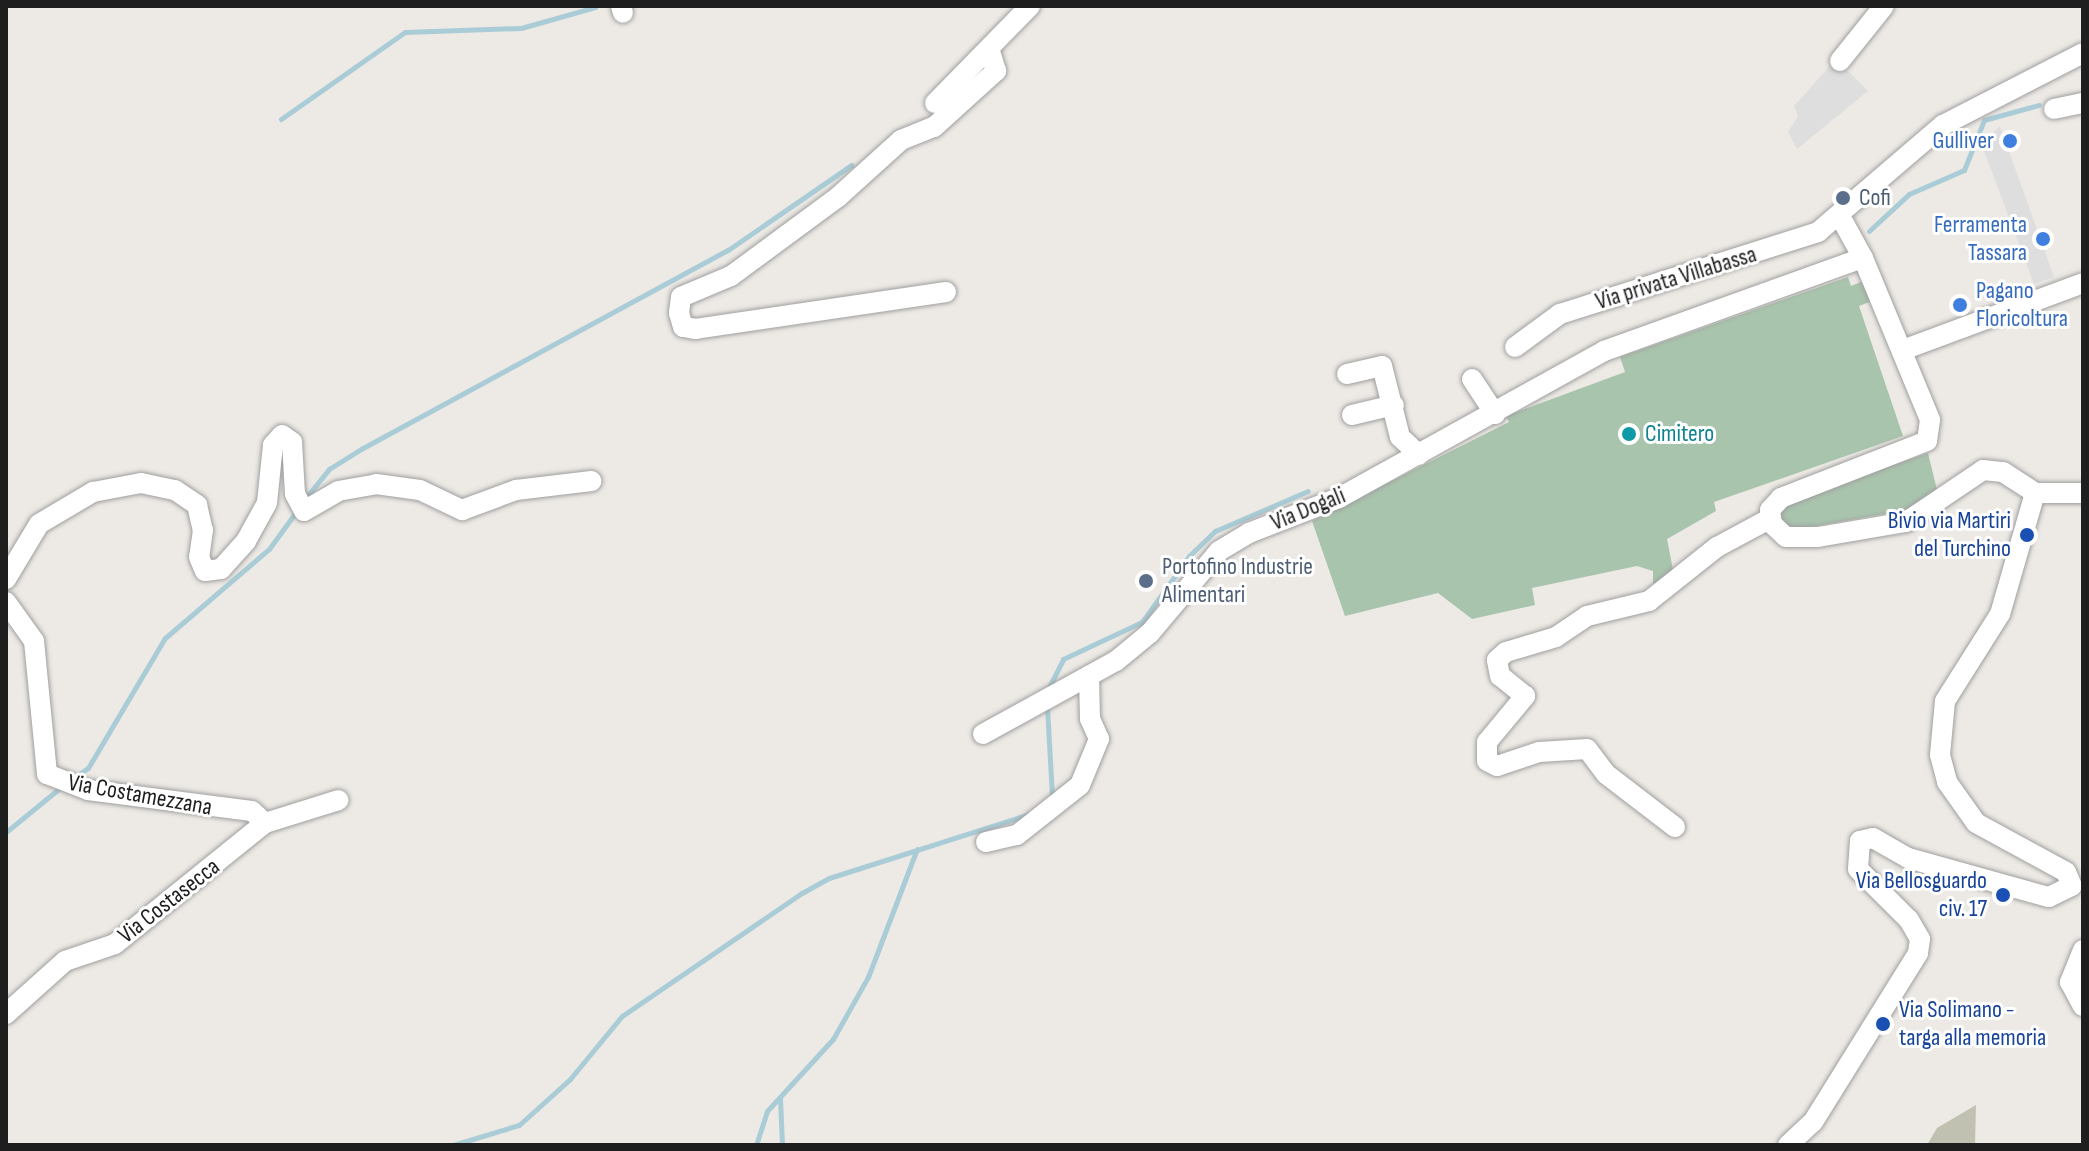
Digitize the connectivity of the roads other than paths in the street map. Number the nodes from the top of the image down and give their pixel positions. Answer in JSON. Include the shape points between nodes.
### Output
{"nodes":[{"id":1,"x":1030,"y":6,"type":"edge"},
{"id":2,"x":1884,"y":6,"type":"edge"},
{"id":3,"x":990,"y":51,"type":"junction"},
{"id":4,"x":2083,"y":53,"type":"edge"},
{"id":5,"x":1840,"y":61,"type":"dead end"},
{"id":6,"x":935,"y":103,"type":"dead end"},
{"id":7,"x":2083,"y":103,"type":"edge"},
{"id":8,"x":2054,"y":109,"type":"dead end"},
{"id":9,"x":1841,"y":218,"type":"junction"},
{"id":10,"x":1863,"y":258,"type":"junction"},
{"id":11,"x":2083,"y":283,"type":"edge"},
{"id":12,"x":946,"y":292,"type":"dead end"},
{"id":13,"x":1515,"y":347,"type":"dead end"},
{"id":14,"x":1903,"y":350,"type":"junction"},
{"id":15,"x":1347,"y":374,"type":"dead end"},
{"id":16,"x":1472,"y":379,"type":"dead end"},
{"id":17,"x":1394,"y":405,"type":"junction"},
{"id":18,"x":1495,"y":414,"type":"junction"},
{"id":19,"x":1352,"y":415,"type":"dead end"},
{"id":20,"x":1419,"y":455,"type":"junction"},
{"id":21,"x":591,"y":481,"type":"dead end"},
{"id":22,"x":2035,"y":493,"type":"junction"},
{"id":23,"x":2083,"y":493,"type":"edge"},
{"id":24,"x":1771,"y":518,"type":"junction"},
{"id":25,"x":6,"y":579,"type":"edge"},
{"id":26,"x":6,"y":602,"type":"edge"},
{"id":27,"x":1089,"y":676,"type":"junction"},
{"id":28,"x":983,"y":734,"type":"dead end"},
{"id":29,"x":339,"y":800,"type":"dead end"},
{"id":30,"x":265,"y":823,"type":"junction"},
{"id":31,"x":1675,"y":827,"type":"dead end"},
{"id":32,"x":986,"y":842,"type":"dead end"},
{"id":33,"x":2078,"y":891,"type":"edge"},
{"id":34,"x":2083,"y":950,"type":"edge"},
{"id":35,"x":2083,"y":1006,"type":"edge"},
{"id":36,"x":6,"y":1014,"type":"edge"},
{"id":37,"x":1788,"y":1145,"type":"edge"}],
"edges":[{"from":1,"to":3,"type":"street"},
{"from":2,"to":5,"type":"street"},
{"from":3,"to":6,"type":"street"},
{"from":3,"to":12,"type":"street","via":[[996,71],[934,127],[901,140],[838,197],[731,276],[681,297],[679,313],[683,327],[696,329]]},
{"from":4,"to":9,"type":"street","via":[[1943,125]]},
{"from":7,"to":8,"type":"street"},
{"from":9,"to":10,"type":"street"},
{"from":9,"to":13,"type":"street","name":"Via privata Villabassa","via":[[1708,272],[1560,314]]},
{"from":10,"to":14,"type":"street"},
{"from":10,"to":18,"type":"street","name":"Via Dogali","via":[[1604,351]]},
{"from":11,"to":14,"type":"street"},
{"from":14,"to":24,"type":"street","via":[[1930,420],[1927,441],[1781,498]]},
{"from":15,"to":17,"type":"street","via":[[1382,366]]},
{"from":16,"to":18,"type":"street"},
{"from":17,"to":19,"type":"street"},
{"from":17,"to":20,"type":"street","via":[[1400,437]]},
{"from":18,"to":20,"type":"street","name":"Via Dogali"},
{"from":20,"to":27,"type":"street","name":"Via Dogali","via":[[1219,551],[1150,633]]},
{"from":21,"to":25,"type":"street","via":[[516,490],[462,510],[420,490],[376,484],[338,491],[304,511],[295,494],[292,442],[282,435],[273,445],[267,503],[221,569],[205,571],[199,557],[203,530],[197,505],[175,490],[141,483],[93,492],[39,524]]},
{"from":22,"to":23,"type":"street"},
{"from":22,"to":24,"type":"street","via":[[2003,472],[1983,470],[1906,522],[1786,537]]},
{"from":22,"to":33,"type":"street","via":[[2000,614],[1945,701],[1940,755],[1947,782],[1976,823],[2066,872]]},
{"from":24,"to":31,"type":"street","via":[[1717,547],[1649,601],[1587,616],[1556,637],[1506,652],[1497,660],[1500,676],[1525,696],[1487,742],[1487,761],[1497,766],[1539,752],[1587,749],[1606,774]]},
{"from":26,"to":30,"type":"street","name":"Via Costamezzana","via":[[34,641],[47,774],[74,786],[141,800],[252,811]]},
{"from":27,"to":28,"type":"street","name":"Via Dogali"},
{"from":27,"to":32,"type":"street","via":[[1090,719],[1099,739],[1080,785],[1017,835]]},
{"from":29,"to":30,"type":"street","name":"Via Costasecca"},
{"from":30,"to":36,"type":"street","name":"Via Costasecca","via":[[115,944],[65,961]]},
{"from":33,"to":37,"type":"street","via":[[2049,897],[1908,858],[1873,838],[1860,841],[1858,869],[1909,920],[1920,939],[1918,953],[1813,1122]]},
{"from":34,"to":35,"type":"street","via":[[2070,982]]}]}
